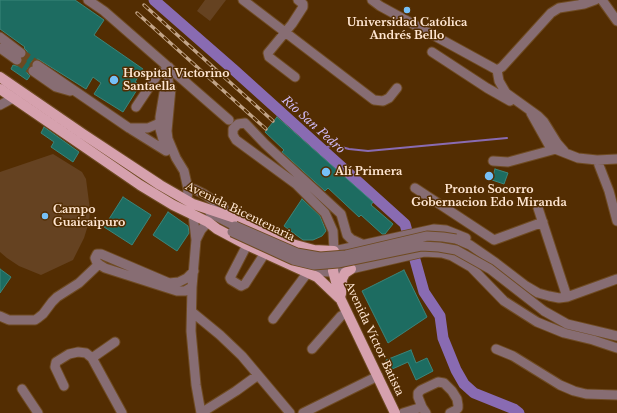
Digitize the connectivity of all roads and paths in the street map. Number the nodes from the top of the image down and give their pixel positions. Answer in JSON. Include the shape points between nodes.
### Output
{"nodes":[{"id":1,"x":88,"y":0,"type":"edge"},
{"id":2,"x":243,"y":0,"type":"edge"},
{"id":3,"x":298,"y":0,"type":"edge"},
{"id":4,"x":372,"y":0,"type":"edge"},
{"id":5,"x":595,"y":0,"type":"edge"},
{"id":6,"x":602,"y":0,"type":"edge"},
{"id":7,"x":584,"y":2,"type":"edge"},
{"id":8,"x":617,"y":20,"type":"edge"},
{"id":9,"x":284,"y":32,"type":"junction"},
{"id":10,"x":0,"y":37,"type":"edge"},
{"id":11,"x":0,"y":48,"type":"edge"},
{"id":12,"x":432,"y":52,"type":"dead end"},
{"id":13,"x":35,"y":68,"type":"tunnel mouth"},
{"id":14,"x":169,"y":68,"type":"junction"},
{"id":15,"x":497,"y":70,"type":"junction"},
{"id":16,"x":0,"y":77,"type":"edge"},
{"id":17,"x":295,"y":77,"type":"dead end"},
{"id":18,"x":398,"y":88,"type":"dead end"},
{"id":19,"x":0,"y":89,"type":"edge"},
{"id":20,"x":16,"y":94,"type":"junction"},
{"id":21,"x":0,"y":105,"type":"edge"},
{"id":22,"x":136,"y":107,"type":"dead end"},
{"id":23,"x":529,"y":109,"type":"junction"},
{"id":24,"x":229,"y":120,"type":"dead end"},
{"id":25,"x":164,"y":121,"type":"junction"},
{"id":26,"x":129,"y":128,"type":"junction"},
{"id":27,"x":557,"y":148,"type":"junction"},
{"id":28,"x":166,"y":151,"type":"junction"},
{"id":29,"x":617,"y":158,"type":"edge"},
{"id":30,"x":597,"y":160,"type":"junction"},
{"id":31,"x":492,"y":162,"type":"dead end"},
{"id":32,"x":187,"y":185,"type":"junction"},
{"id":33,"x":415,"y":188,"type":"dead end"},
{"id":34,"x":190,"y":202,"type":"junction"},
{"id":35,"x":224,"y":208,"type":"dead end"},
{"id":36,"x":538,"y":208,"type":"dead end"},
{"id":37,"x":192,"y":215,"type":"junction"},
{"id":38,"x":343,"y":220,"type":"junction"},
{"id":39,"x":617,"y":221,"type":"edge"},
{"id":40,"x":542,"y":222,"type":"junction"},
{"id":41,"x":209,"y":223,"type":"junction"},
{"id":42,"x":234,"y":229,"type":"junction"},
{"id":43,"x":196,"y":240,"type":"junction"},
{"id":44,"x":362,"y":244,"type":"junction"},
{"id":45,"x":247,"y":245,"type":"junction"},
{"id":46,"x":334,"y":251,"type":"junction"},
{"id":47,"x":265,"y":253,"type":"junction"},
{"id":48,"x":496,"y":263,"type":"junction"},
{"id":49,"x":99,"y":264,"type":"junction"},
{"id":50,"x":350,"y":269,"type":"junction"},
{"id":51,"x":194,"y":271,"type":"junction"},
{"id":52,"x":305,"y":271,"type":"junction"},
{"id":53,"x":333,"y":271,"type":"junction"},
{"id":54,"x":617,"y":279,"type":"edge"},
{"id":55,"x":192,"y":287,"type":"junction"},
{"id":56,"x":567,"y":297,"type":"junction"},
{"id":57,"x":340,"y":300,"type":"junction"},
{"id":58,"x":192,"y":312,"type":"junction"},
{"id":59,"x":347,"y":313,"type":"junction"},
{"id":60,"x":0,"y":316,"type":"edge"},
{"id":61,"x":273,"y":319,"type":"dead end"},
{"id":62,"x":617,"y":336,"type":"edge"},
{"id":63,"x":115,"y":342,"type":"dead end"},
{"id":64,"x":617,"y":348,"type":"edge"},
{"id":65,"x":312,"y":349,"type":"dead end"},
{"id":66,"x":496,"y":349,"type":"dead end"},
{"id":67,"x":92,"y":358,"type":"junction"},
{"id":68,"x":258,"y":375,"type":"junction"},
{"id":69,"x":378,"y":376,"type":"junction"},
{"id":70,"x":64,"y":386,"type":"dead end"},
{"id":71,"x":22,"y":389,"type":"dead end"},
{"id":72,"x":617,"y":395,"type":"edge"},
{"id":73,"x":424,"y":410,"type":"edge"},
{"id":74,"x":38,"y":413,"type":"edge"},
{"id":75,"x":122,"y":413,"type":"edge"},
{"id":76,"x":201,"y":413,"type":"edge"},
{"id":77,"x":290,"y":413,"type":"edge"},
{"id":78,"x":303,"y":413,"type":"edge"},
{"id":79,"x":395,"y":413,"type":"edge"},
{"id":80,"x":403,"y":413,"type":"edge"},
{"id":81,"x":450,"y":413,"type":"edge"}],
"edges":[{"from":1,"to":14,"type":"street"},
{"from":2,"to":9,"type":"street"},
{"from":3,"to":9,"type":"street","via":[[303,7]]},
{"from":4,"to":15,"type":"street"},
{"from":5,"to":7,"type":"street"},
{"from":6,"to":8,"type":"street"},
{"from":7,"to":15,"type":"street","via":[[551,13]]},
{"from":9,"to":17,"type":"street","via":[[268,55]]},
{"from":9,"to":18,"type":"street","via":[[374,100],[383,101],[389,98]]},
{"from":10,"to":11,"type":"street","via":[[19,57]]},
{"from":12,"to":23,"type":"street","via":[[487,88]]},
{"from":13,"to":26,"type":"street","via":[[78,93]]},
{"from":14,"to":22,"type":"street","via":[[158,74]]},
{"from":14,"to":24,"type":"street"},
{"from":14,"to":25,"type":"street","via":[[165,87]]},
{"from":15,"to":23,"type":"street","via":[[499,81],[506,93]]},
{"from":16,"to":20,"type":"main road","name":"Avenida Bicentenaria"},
{"from":19,"to":20,"type":"main road","name":"Avenida Bicentenaria"},
{"from":20,"to":21,"type":"street"},
{"from":20,"to":34,"type":"main road","name":"Avenida Bicentenaria"},
{"from":20,"to":37,"type":"main road","name":"Avenida Bicentenaria","via":[[140,185]]},
{"from":23,"to":27,"type":"street"},
{"from":25,"to":26,"type":"street","via":[[148,128]]},
{"from":25,"to":28,"type":"street","via":[[162,136]]},
{"from":25,"to":32,"type":"street","via":[[168,139],[184,171]]},
{"from":26,"to":28,"type":"street"},
{"from":27,"to":30,"type":"street","via":[[578,158]]},
{"from":27,"to":31,"type":"street","via":[[508,162]]},
{"from":28,"to":32,"type":"street"},
{"from":29,"to":30,"type":"street"},
{"from":30,"to":39,"type":"street"},
{"from":32,"to":34,"type":"street"},
{"from":32,"to":35,"type":"street"},
{"from":33,"to":40,"type":"street","via":[[494,240]]},
{"from":34,"to":42,"type":"street","name":"Avenida Bicentenaria"},
{"from":34,"to":46,"type":"main road","via":[[238,219],[292,244],[314,250]]},
{"from":36,"to":40,"type":"street"},
{"from":37,"to":41,"type":"main road","name":"Avenida Bicentenaria"},
{"from":37,"to":43,"type":"street"},
{"from":38,"to":44,"type":"street","via":[[346,235]]},
{"from":38,"to":46,"type":"street"},
{"from":38,"to":46,"type":"street","via":[[341,214],[245,123],[238,124],[233,129],[236,140],[296,184],[325,213],[333,231]]},
{"from":40,"to":56,"type":"street"},
{"from":41,"to":42,"type":"street","name":"Avenida Bicentenaria"},
{"from":41,"to":43,"type":"street","via":[[201,230]]},
{"from":41,"to":45,"type":"main road"},
{"from":42,"to":48,"type":"street","name":"Avenida Bicentenaria","bridge":true,"via":[[297,254],[320,257],[346,254],[427,236],[443,237],[470,245]]},
{"from":42,"to":62,"type":"street","name":"Avenida Bicentenaria","bridge":true,"via":[[293,260],[314,265],[338,263],[421,246],[439,246],[456,250],[490,269],[544,311],[567,324]]},
{"from":43,"to":51,"type":"street"},
{"from":44,"to":46,"type":"street"},
{"from":44,"to":48,"type":"street","via":[[424,230],[446,230],[470,240]]},
{"from":45,"to":47,"type":"main road"},
{"from":45,"to":47,"type":"street","via":[[230,278],[241,286],[245,284]]},
{"from":46,"to":53,"type":"main road","name":"Avenida Víctor Batista"},
{"from":47,"to":52,"type":"main road"},
{"from":48,"to":56,"type":"street","via":[[538,293]]},
{"from":49,"to":51,"type":"street","via":[[95,258],[99,254],[163,282],[173,283],[187,278]]},
{"from":49,"to":55,"type":"street","via":[[177,291],[185,291]]},
{"from":49,"to":60,"type":"street","via":[[79,284],[57,297],[38,318],[9,320]]},
{"from":50,"to":53,"type":"street"},
{"from":50,"to":57,"type":"main road","via":[[342,279]]},
{"from":50,"to":64,"type":"street","via":[[424,252],[442,253],[471,267],[504,301],[537,322],[564,333]]},
{"from":51,"to":55,"type":"street"},
{"from":52,"to":53,"type":"street"},
{"from":52,"to":57,"type":"main road","via":[[317,277]]},
{"from":52,"to":61,"type":"street"},
{"from":53,"to":57,"type":"main road","name":"Avenida Víctor Batista"},
{"from":54,"to":56,"type":"street"},
{"from":55,"to":58,"type":"street"},
{"from":57,"to":59,"type":"main road","name":"Avenida Víctor Batista"},
{"from":58,"to":68,"type":"street","via":[[242,356]]},
{"from":58,"to":76,"type":"street","via":[[191,330]]},
{"from":59,"to":65,"type":"street","via":[[341,316]]},
{"from":59,"to":69,"type":"main road","name":"Avenida Víctor Batista"},
{"from":63,"to":67,"type":"street"},
{"from":66,"to":72,"type":"street","via":[[574,391]]},
{"from":67,"to":70,"type":"street","via":[[86,353],[78,352],[56,362],[55,367]]},
{"from":67,"to":75,"type":"street"},
{"from":68,"to":76,"type":"street"},
{"from":68,"to":77,"type":"street"},
{"from":69,"to":78,"type":"street"},
{"from":69,"to":79,"type":"main road","name":"Avenida Víctor Batista"},
{"from":71,"to":74,"type":"street"},
{"from":73,"to":80,"type":"street"},
{"from":73,"to":81,"type":"street","via":[[418,393],[438,382],[444,383],[457,399],[458,408]]}]}
